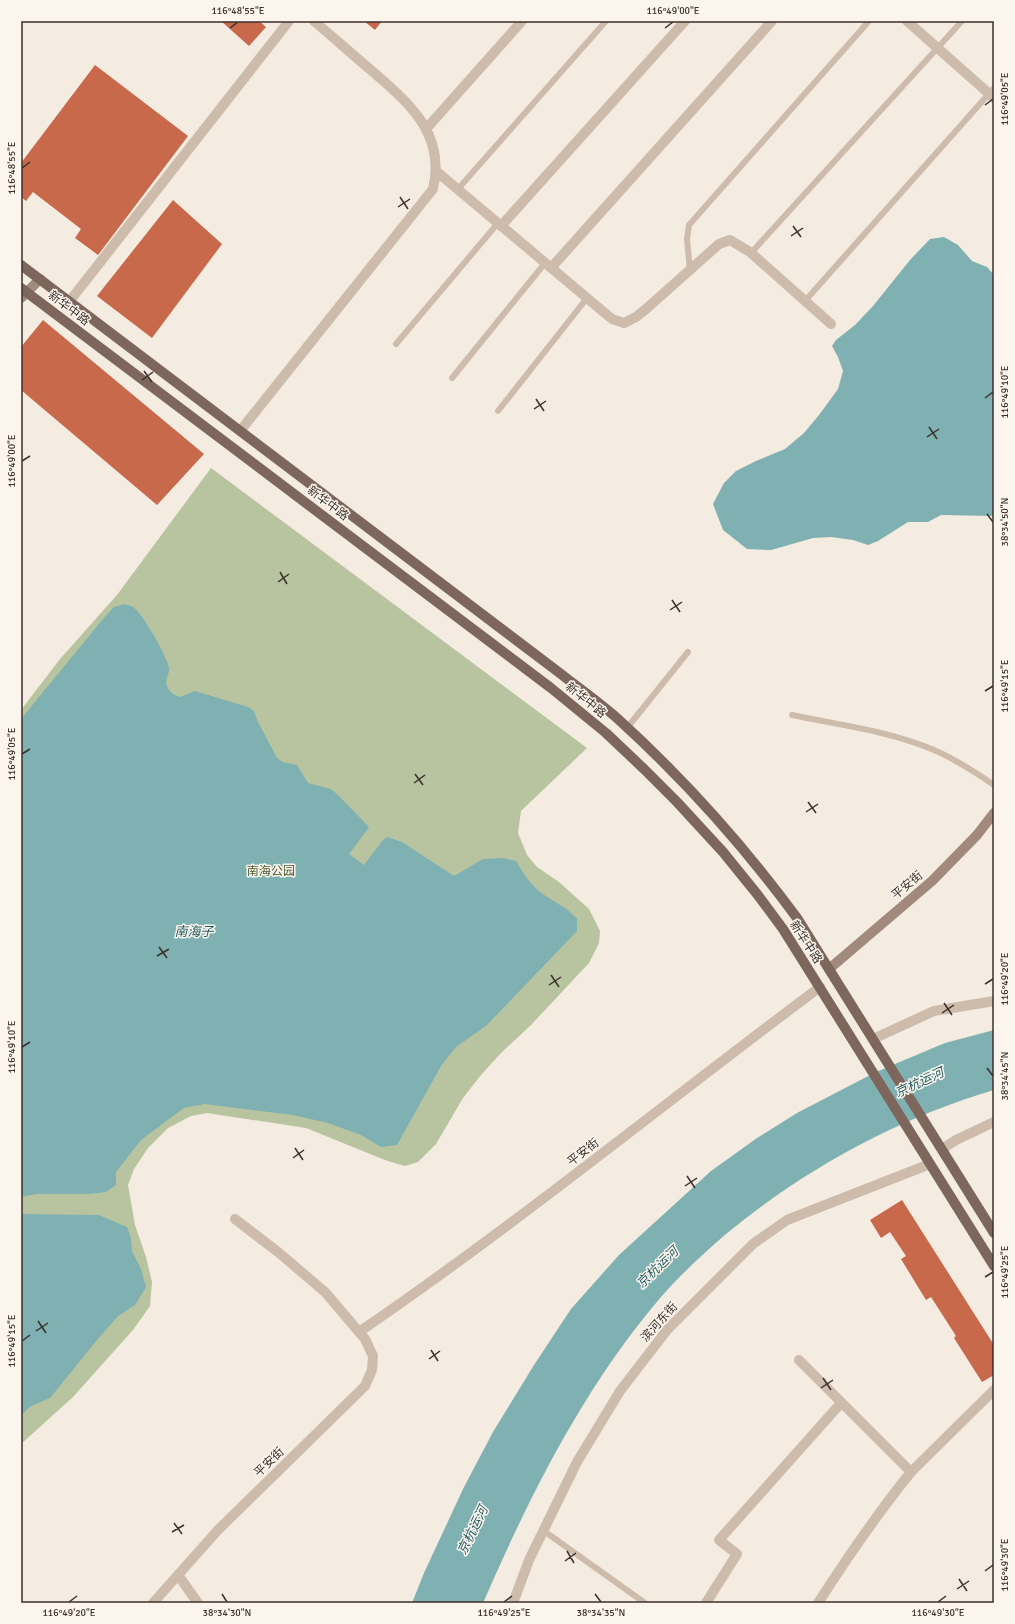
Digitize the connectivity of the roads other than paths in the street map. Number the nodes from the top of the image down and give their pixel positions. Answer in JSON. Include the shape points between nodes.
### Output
{"nodes":[{"id":1,"x":290,"y":21,"type":"edge"},
{"id":2,"x":314,"y":21,"type":"edge"},
{"id":3,"x":522,"y":21,"type":"edge"},
{"id":4,"x":606,"y":21,"type":"edge"},
{"id":5,"x":685,"y":21,"type":"edge"},
{"id":6,"x":772,"y":21,"type":"edge"},
{"id":7,"x":869,"y":21,"type":"edge"},
{"id":8,"x":907,"y":21,"type":"edge"},
{"id":9,"x":962,"y":21,"type":"edge"},
{"id":10,"x":937,"y":48,"type":"junction"},
{"id":11,"x":992,"y":94,"type":"edge"},
{"id":12,"x":426,"y":129,"type":"junction"},
{"id":13,"x":436,"y":171,"type":"junction"},
{"id":14,"x":458,"y":189,"type":"junction"},
{"id":15,"x":500,"y":225,"type":"junction"},
{"id":16,"x":751,"y":253,"type":"junction"},
{"id":17,"x":21,"y":265,"type":"edge"},
{"id":18,"x":548,"y":265,"type":"junction"},
{"id":19,"x":690,"y":270,"type":"junction"},
{"id":20,"x":40,"y":279,"type":"junction"},
{"id":21,"x":23,"y":293,"type":"edge"},
{"id":22,"x":587,"y":298,"type":"junction"},
{"id":23,"x":805,"y":301,"type":"junction"},
{"id":24,"x":69,"y":302,"type":"junction"},
{"id":25,"x":831,"y":324,"type":"dead end"},
{"id":26,"x":396,"y":344,"type":"dead end"},
{"id":27,"x":452,"y":378,"type":"dead end"},
{"id":28,"x":498,"y":411,"type":"dead end"},
{"id":29,"x":240,"y":431,"type":"junction"},
{"id":30,"x":688,"y":652,"type":"dead end"},
{"id":31,"x":792,"y":714,"type":"dead end"},
{"id":32,"x":627,"y":728,"type":"junction"},
{"id":33,"x":994,"y":785,"type":"edge"},
{"id":34,"x":994,"y":813,"type":"edge"},
{"id":35,"x":829,"y":969,"type":"junction"},
{"id":36,"x":820,"y":987,"type":"junction"},
{"id":37,"x":994,"y":993,"type":"edge"},
{"id":38,"x":994,"y":1001,"type":"edge"},
{"id":39,"x":983,"y":1003,"type":"junction"},
{"id":40,"x":873,"y":1039,"type":"junction"},
{"id":41,"x":994,"y":1122,"type":"edge"},
{"id":42,"x":942,"y":1149,"type":"junction"},
{"id":43,"x":930,"y":1164,"type":"junction"},
{"id":44,"x":235,"y":1219,"type":"dead end"},
{"id":45,"x":994,"y":1233,"type":"edge"},
{"id":46,"x":994,"y":1266,"type":"edge"},
{"id":47,"x":359,"y":1332,"type":"junction"},
{"id":48,"x":799,"y":1360,"type":"dead end"},
{"id":49,"x":994,"y":1390,"type":"edge"},
{"id":50,"x":841,"y":1403,"type":"junction"},
{"id":51,"x":911,"y":1472,"type":"junction"},
{"id":52,"x":544,"y":1531,"type":"junction"},
{"id":53,"x":178,"y":1575,"type":"junction"},
{"id":54,"x":154,"y":1603,"type":"edge"},
{"id":55,"x":198,"y":1603,"type":"edge"},
{"id":56,"x":512,"y":1603,"type":"edge"},
{"id":57,"x":646,"y":1603,"type":"edge"},
{"id":58,"x":706,"y":1603,"type":"edge"},
{"id":59,"x":818,"y":1603,"type":"edge"}],
"edges":[{"from":1,"to":24,"type":"street"},
{"from":2,"to":12,"type":"street","via":[[402,97]]},
{"from":3,"to":12,"type":"street"},
{"from":4,"to":14,"type":"lane"},
{"from":5,"to":15,"type":"street"},
{"from":6,"to":18,"type":"street"},
{"from":7,"to":19,"type":"lane","via":[[689,225],[687,239]]},
{"from":8,"to":10,"type":"street"},
{"from":9,"to":10,"type":"lane"},
{"from":10,"to":11,"type":"street"},
{"from":10,"to":16,"type":"lane"},
{"from":11,"to":23,"type":"lane"},
{"from":12,"to":13,"type":"street","via":[[436,156]]},
{"from":13,"to":14,"type":"street"},
{"from":13,"to":29,"type":"street","via":[[433,189]]},
{"from":14,"to":15,"type":"street"},
{"from":15,"to":18,"type":"street"},
{"from":15,"to":26,"type":"lane"},
{"from":16,"to":19,"type":"street","via":[[730,240],[719,244]]},
{"from":16,"to":23,"type":"street"},
{"from":17,"to":20,"type":"main road","name":"新华中路"},
{"from":18,"to":22,"type":"street"},
{"from":18,"to":27,"type":"lane"},
{"from":19,"to":22,"type":"street","via":[[646,310],[624,323],[612,319]]},
{"from":20,"to":21,"type":"street"},
{"from":20,"to":24,"type":"main road","name":"新华中路"},
{"from":21,"to":36,"type":"main road","name":"新华中路","via":[[551,688],[606,732],[723,852],[783,929]]},
{"from":22,"to":28,"type":"lane"},
{"from":23,"to":25,"type":"street"},
{"from":24,"to":29,"type":"main road","name":"新华中路"},
{"from":29,"to":32,"type":"main road","name":"新华中路","via":[[561,674]]},
{"from":30,"to":32,"type":"lane"},
{"from":31,"to":33,"type":"lane","via":[[893,736],[934,750]]},
{"from":32,"to":35,"type":"main road","name":"新华中路","via":[[690,789],[735,840],[797,918]]},
{"from":34,"to":35,"type":"street","name":"平安街","via":[[932,881]]},
{"from":35,"to":40,"type":"main road","name":"新华中路"},
{"from":36,"to":43,"type":"main road","name":"新华中路"},
{"from":36,"to":47,"type":"street","name":"平安街","via":[[442,1275]]},
{"from":37,"to":39,"type":"street"},
{"from":38,"to":39,"type":"street"},
{"from":39,"to":40,"type":"street","via":[[934,1011]]},
{"from":40,"to":42,"type":"main road","name":"新华中路"},
{"from":41,"to":42,"type":"street"},
{"from":42,"to":45,"type":"main road","name":"新华中路"},
{"from":43,"to":46,"type":"main road","name":"新华中路"},
{"from":43,"to":52,"type":"street","name":"滨河东街","via":[[787,1220],[754,1244],[667,1330],[620,1391],[577,1462]]},
{"from":44,"to":47,"type":"street","name":"平安街","via":[[325,1292]]},
{"from":47,"to":53,"type":"street","name":"平安街","via":[[373,1356],[372,1370],[365,1386],[218,1530]]},
{"from":48,"to":50,"type":"street"},
{"from":49,"to":51,"type":"street"},
{"from":50,"to":51,"type":"street"},
{"from":50,"to":58,"type":"street","via":[[719,1540],[737,1554]]},
{"from":51,"to":59,"type":"street","via":[[868,1526]]},
{"from":52,"to":56,"type":"street","name":"滨河东街"},
{"from":52,"to":57,"type":"lane"},
{"from":53,"to":54,"type":"street","name":"平安街"},
{"from":53,"to":55,"type":"street"}]}
